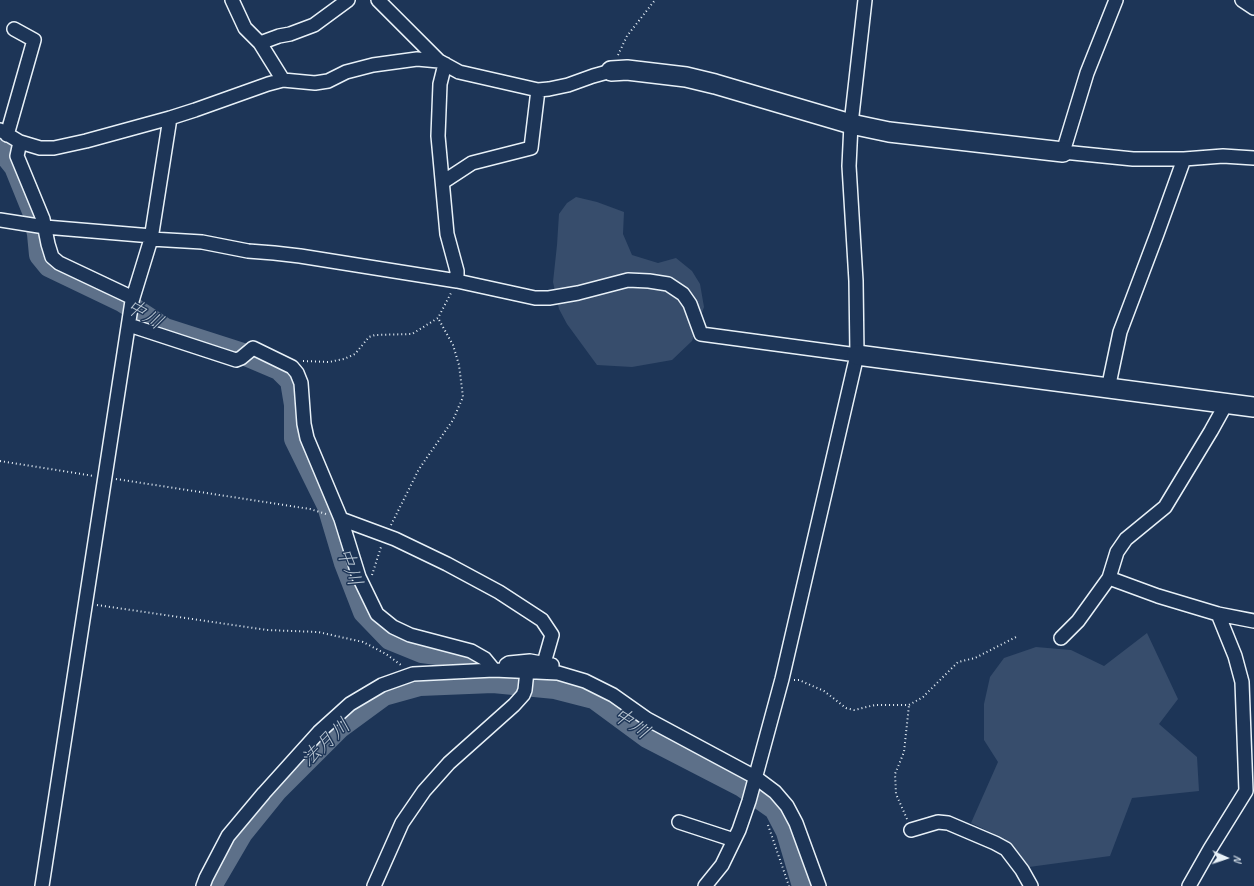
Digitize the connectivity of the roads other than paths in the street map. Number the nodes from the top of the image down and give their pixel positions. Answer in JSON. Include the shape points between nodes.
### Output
{"nodes":[{"id":1,"x":232,"y":0,"type":"edge"},
{"id":2,"x":348,"y":0,"type":"edge"},
{"id":3,"x":378,"y":0,"type":"edge"},
{"id":4,"x":865,"y":0,"type":"edge"},
{"id":5,"x":1116,"y":0,"type":"edge"},
{"id":6,"x":1242,"y":0,"type":"edge"},
{"id":7,"x":1254,"y":8,"type":"edge"},
{"id":8,"x":14,"y":29,"type":"dead end"},
{"id":9,"x":260,"y":43,"type":"junction"},
{"id":10,"x":442,"y":62,"type":"junction"},
{"id":11,"x":611,"y":71,"type":"joint"},
{"id":12,"x":282,"y":80,"type":"junction"},
{"id":13,"x":538,"y":90,"type":"junction"},
{"id":14,"x":170,"y":118,"type":"junction"},
{"id":15,"x":851,"y":124,"type":"junction"},
{"id":16,"x":4,"y":132,"type":"edge"},
{"id":17,"x":20,"y":142,"type":"junction"},
{"id":18,"x":1063,"y":152,"type":"junction"},
{"id":19,"x":1254,"y":158,"type":"edge"},
{"id":20,"x":1184,"y":159,"type":"junction"},
{"id":21,"x":443,"y":182,"type":"junction"},
{"id":22,"x":0,"y":220,"type":"edge"},
{"id":23,"x":45,"y":227,"type":"junction"},
{"id":24,"x":152,"y":238,"type":"junction"},
{"id":25,"x":457,"y":281,"type":"junction"},
{"id":26,"x":131,"y":309,"type":"junction"},
{"id":27,"x":857,"y":355,"type":"junction"},
{"id":28,"x":1108,"y":389,"type":"junction"},
{"id":29,"x":1226,"y":404,"type":"junction"},
{"id":30,"x":1254,"y":407,"type":"edge"},
{"id":31,"x":341,"y":519,"type":"junction"},
{"id":32,"x":1109,"y":578,"type":"junction"},
{"id":33,"x":1218,"y":614,"type":"junction"},
{"id":34,"x":1254,"y":621,"type":"edge"},
{"id":35,"x":1061,"y":638,"type":"dead end"},
{"id":36,"x":544,"y":664,"type":"junction"},
{"id":37,"x":496,"y":670,"type":"junction"},
{"id":38,"x":527,"y":674,"type":"junction"},
{"id":39,"x":593,"y":685,"type":"junction"},
{"id":40,"x":754,"y":780,"type":"junction"},
{"id":41,"x":1250,"y":791,"type":"edge"},
{"id":42,"x":679,"y":822,"type":"dead end"},
{"id":43,"x":911,"y":830,"type":"road end"},
{"id":44,"x":734,"y":840,"type":"junction"},
{"id":45,"x":42,"y":886,"type":"edge"},
{"id":46,"x":203,"y":886,"type":"edge"},
{"id":47,"x":374,"y":886,"type":"edge"},
{"id":48,"x":705,"y":886,"type":"edge"},
{"id":49,"x":819,"y":886,"type":"edge"},
{"id":50,"x":1031,"y":886,"type":"edge"},
{"id":51,"x":1189,"y":886,"type":"edge"}],
"edges":[{"from":1,"to":9,"type":"street","via":[[244,28]]},
{"from":2,"to":9,"type":"street","via":[[314,26]]},
{"from":3,"to":10,"type":"street"},
{"from":4,"to":15,"type":"street"},
{"from":5,"to":18,"type":"street","via":[[1087,73]]},
{"from":6,"to":7,"type":"street"},
{"from":8,"to":16,"type":"street","via":[[34,40]]},
{"from":9,"to":12,"type":"street"},
{"from":10,"to":12,"type":"street","via":[[417,59],[373,65],[346,72],[328,82]]},
{"from":10,"to":13,"type":"street","via":[[459,72]]},
{"from":10,"to":21,"type":"street","via":[[438,136]]},
{"from":11,"to":13,"type":"street","via":[[568,85]]},
{"from":11,"to":15,"type":"street","via":[[627,70],[686,77]]},
{"from":12,"to":14,"type":"street"},
{"from":13,"to":21,"type":"street","via":[[531,148],[472,163]]},
{"from":14,"to":17,"type":"street","via":[[54,148],[40,148]]},
{"from":14,"to":24,"type":"street"},
{"from":15,"to":18,"type":"street","via":[[889,132]]},
{"from":15,"to":27,"type":"street","via":[[849,166],[856,281]]},
{"from":16,"to":17,"type":"street"},
{"from":17,"to":23,"type":"street","via":[[17,156]]},
{"from":18,"to":20,"type":"street","via":[[1133,159]]},
{"from":19,"to":20,"type":"street","via":[[1223,156]]},
{"from":20,"to":28,"type":"street","via":[[1120,332]]},
{"from":21,"to":25,"type":"street","via":[[447,234],[457,271]]},
{"from":22,"to":23,"type":"street"},
{"from":23,"to":24,"type":"street"},
{"from":23,"to":26,"type":"street","via":[[52,257]]},
{"from":24,"to":25,"type":"street","via":[[202,242]]},
{"from":24,"to":26,"type":"street"},
{"from":25,"to":27,"type":"street","via":[[535,298],[578,293],[628,280],[668,284],[683,294],[690,304],[701,334]]},
{"from":26,"to":31,"type":"street","via":[[236,360],[253,348],[292,367],[301,383],[307,438]]},
{"from":26,"to":45,"type":"street"},
{"from":27,"to":28,"type":"street"},
{"from":27,"to":40,"type":"street","via":[[782,679]]},
{"from":28,"to":29,"type":"street"},
{"from":29,"to":30,"type":"street"},
{"from":29,"to":32,"type":"street","via":[[1165,507],[1126,539],[1117,552]]},
{"from":31,"to":36,"type":"street","via":[[402,542],[499,592],[542,620],[552,635]]},
{"from":31,"to":37,"type":"street","via":[[359,577],[376,614],[393,627],[410,635],[471,651],[485,659]]},
{"from":32,"to":33,"type":"street"},
{"from":32,"to":35,"type":"street","via":[[1078,621]]},
{"from":33,"to":34,"type":"street"},
{"from":33,"to":41,"type":"street","via":[[1235,656],[1242,682]]},
{"from":36,"to":37,"type":"street","via":[[530,661],[509,663]]},
{"from":36,"to":39,"type":"street","via":[[578,670]]},
{"from":37,"to":38,"type":"street"},
{"from":37,"to":46,"type":"street","via":[[413,674],[382,685],[350,704],[318,732],[228,836]]},
{"from":38,"to":39,"type":"street","via":[[558,673],[585,680]]},
{"from":38,"to":47,"type":"street","via":[[523,695],[449,763],[424,791],[402,823]]},
{"from":39,"to":40,"type":"street"},
{"from":40,"to":44,"type":"street"},
{"from":40,"to":49,"type":"street","via":[[775,792],[787,806],[796,823]]},
{"from":41,"to":51,"type":"street","via":[[1210,849]]},
{"from":42,"to":44,"type":"street"},
{"from":43,"to":50,"type":"street","via":[[938,822],[948,823],[995,843],[1006,849]]},
{"from":44,"to":48,"type":"street","via":[[722,864]]}]}
